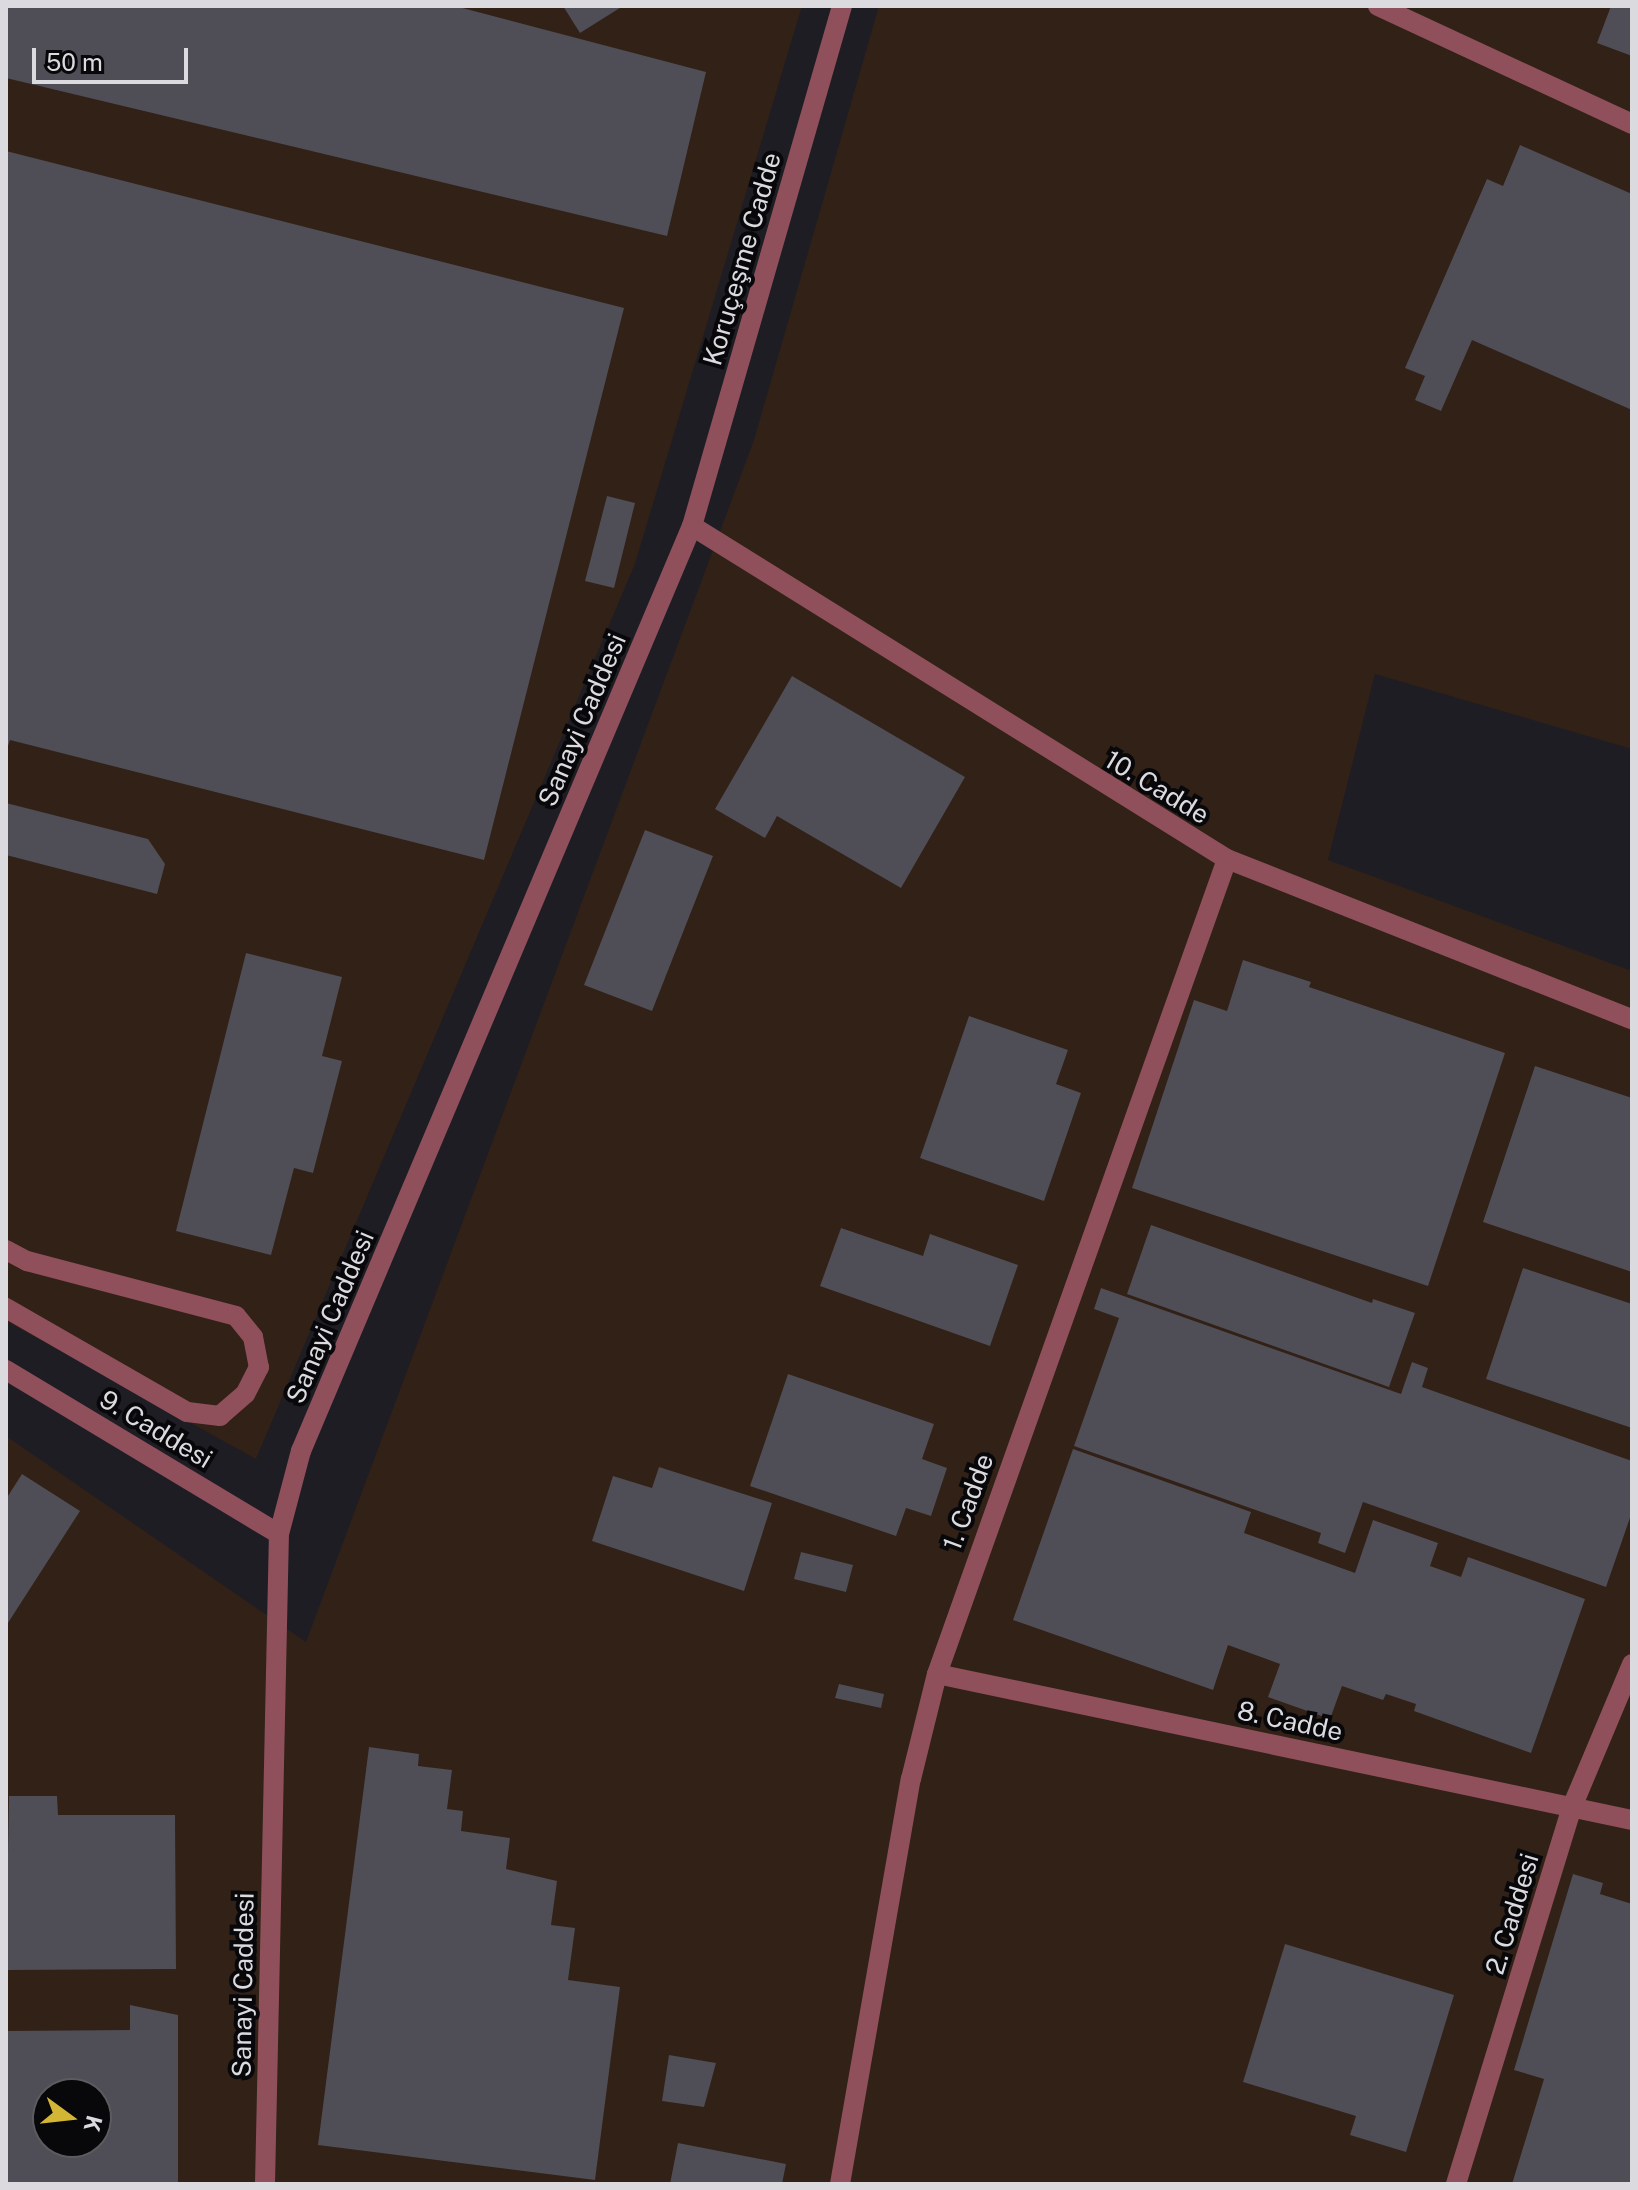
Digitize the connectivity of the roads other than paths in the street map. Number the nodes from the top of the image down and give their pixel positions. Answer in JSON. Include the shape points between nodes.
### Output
{"nodes":[{"id":1,"x":842,"y":6,"type":"edge"},
{"id":2,"x":1378,"y":6,"type":"edge"},
{"id":3,"x":1632,"y":124,"type":"edge"},
{"id":4,"x":692,"y":526,"type":"junction"},
{"id":5,"x":1227,"y":859,"type":"junction"},
{"id":6,"x":1632,"y":1019,"type":"edge"},
{"id":7,"x":6,"y":1250,"type":"edge"},
{"id":8,"x":6,"y":1308,"type":"edge"},
{"id":9,"x":6,"y":1370,"type":"edge"},
{"id":10,"x":279,"y":1534,"type":"junction"},
{"id":11,"x":1632,"y":1664,"type":"edge"},
{"id":12,"x":937,"y":1674,"type":"junction"},
{"id":13,"x":1572,"y":1807,"type":"junction"},
{"id":14,"x":1632,"y":1820,"type":"edge"},
{"id":15,"x":265,"y":2184,"type":"edge"},
{"id":16,"x":840,"y":2184,"type":"edge"},
{"id":17,"x":1456,"y":2184,"type":"edge"}],
"edges":[{"from":1,"to":4,"type":"street","name":"Koruçeşme Cadde"},
{"from":2,"to":3,"type":"street"},
{"from":4,"to":5,"type":"street","name":"10. Cadde"},
{"from":4,"to":10,"type":"street","name":"Sanayi Caddesi","via":[[301,1451]]},
{"from":5,"to":6,"type":"street","name":"10. Cadde"},
{"from":5,"to":12,"type":"street","name":"1. Cadde"},
{"from":7,"to":8,"type":"street","via":[[27,1261],[236,1316],[253,1337],[259,1367],[245,1394],[220,1416],[187,1412]]},
{"from":9,"to":10,"type":"street","name":"9. Caddesi"},
{"from":10,"to":15,"type":"street","name":"Sanayi Caddesi"},
{"from":11,"to":13,"type":"street","name":"2. Caddesi"},
{"from":12,"to":13,"type":"street","name":"8. Cadde"},
{"from":12,"to":16,"type":"street","name":"1. Cadde","via":[[911,1779]]},
{"from":13,"to":14,"type":"street","name":"8. Cadde"},
{"from":13,"to":17,"type":"street","name":"2. Caddesi"}]}
